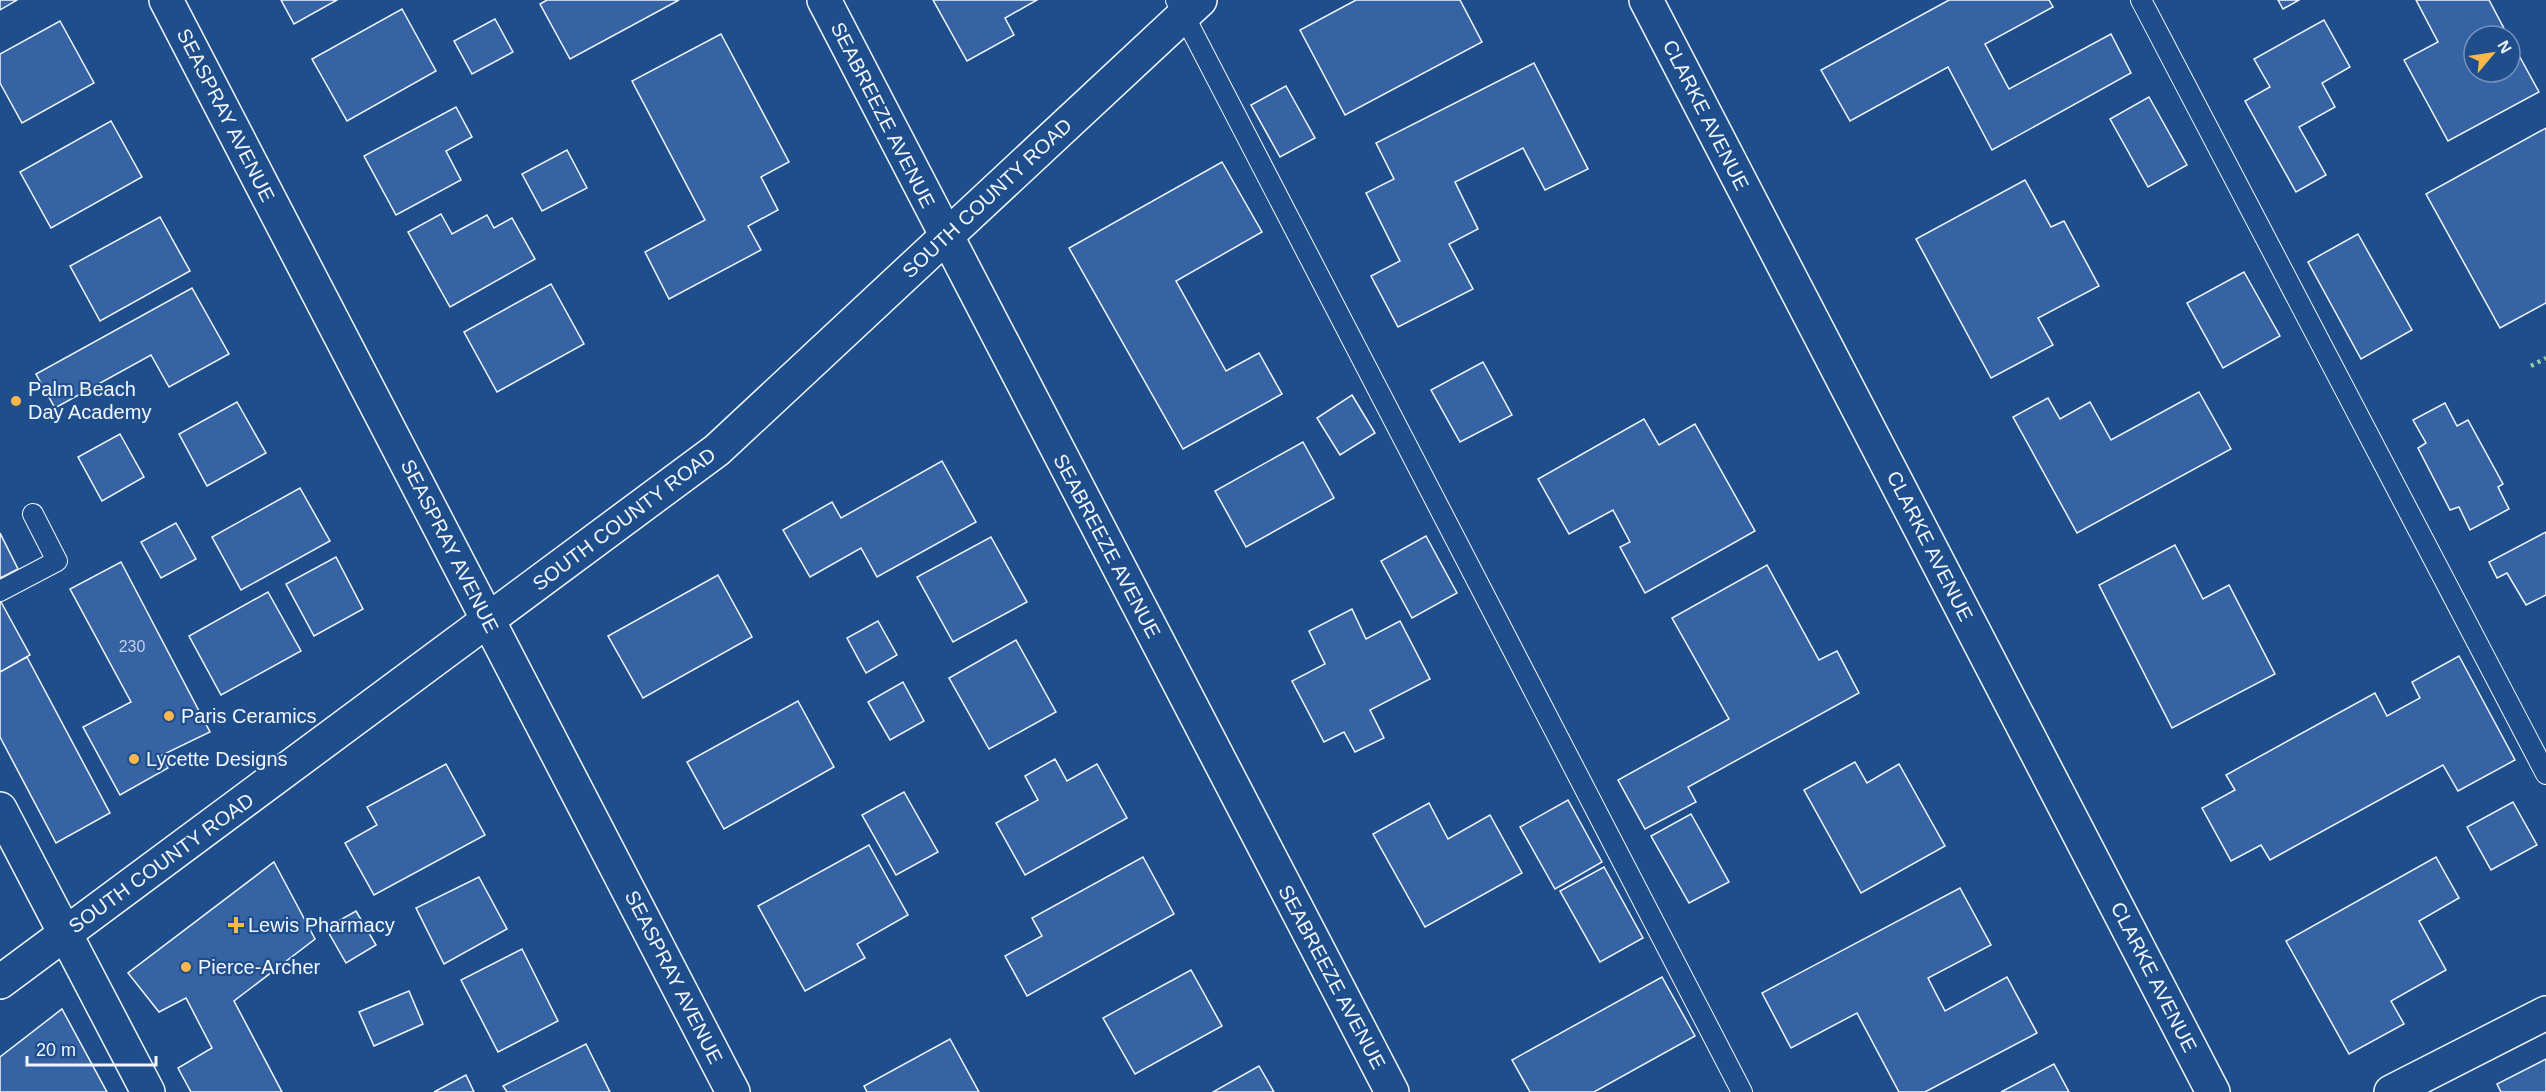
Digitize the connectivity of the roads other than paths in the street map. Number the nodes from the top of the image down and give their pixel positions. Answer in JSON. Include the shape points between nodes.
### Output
{"nodes":[{"id":1,"x":166,"y":0,"type":"edge"},
{"id":2,"x":824,"y":0,"type":"edge"},
{"id":3,"x":1646,"y":0,"type":"edge"},
{"id":4,"x":2141,"y":0,"type":"edge"},
{"id":5,"x":1186,"y":5,"type":"edge"},
{"id":6,"x":946,"y":236,"type":"junction"},
{"id":7,"x":33,"y":514,"type":"dead end"},
{"id":8,"x":0,"y":591,"type":"edge"},
{"id":9,"x":489,"y":621,"type":"junction"},
{"id":10,"x":2546,"y":774,"type":"edge"},
{"id":11,"x":0,"y":809,"type":"edge"},
{"id":12,"x":65,"y":933,"type":"junction"},
{"id":13,"x":0,"y":982,"type":"edge"},
{"id":14,"x":2546,"y":1013,"type":"edge"},
{"id":15,"x":148,"y":1092,"type":"edge"},
{"id":16,"x":733,"y":1092,"type":"edge"},
{"id":17,"x":1392,"y":1092,"type":"edge"},
{"id":18,"x":1742,"y":1092,"type":"edge"},
{"id":19,"x":2214,"y":1092,"type":"edge"},
{"id":20,"x":2391,"y":1092,"type":"edge"}],
"edges":[{"from":1,"to":9,"type":"street","name":"SEASPRAY AVENUE"},
{"from":2,"to":6,"type":"street","name":"SEABREEZE AVENUE"},
{"from":3,"to":19,"type":"street","name":"CLARKE AVENUE"},
{"from":4,"to":10,"type":"lane"},
{"from":5,"to":6,"type":"street","name":"SOUTH COUNTY ROAD"},
{"from":5,"to":18,"type":"lane"},
{"from":6,"to":9,"type":"street","name":"SOUTH COUNTY ROAD","via":[[717,450]]},
{"from":6,"to":17,"type":"street","name":"SEABREEZE AVENUE"},
{"from":7,"to":8,"type":"lane","via":[[57,561]]},
{"from":9,"to":12,"type":"street","name":"SOUTH COUNTY ROAD"},
{"from":9,"to":16,"type":"street","name":"SEASPRAY AVENUE"},
{"from":11,"to":12,"type":"street"},
{"from":12,"to":13,"type":"street","name":"SOUTH COUNTY ROAD"},
{"from":12,"to":15,"type":"street"},
{"from":14,"to":20,"type":"street"}]}
